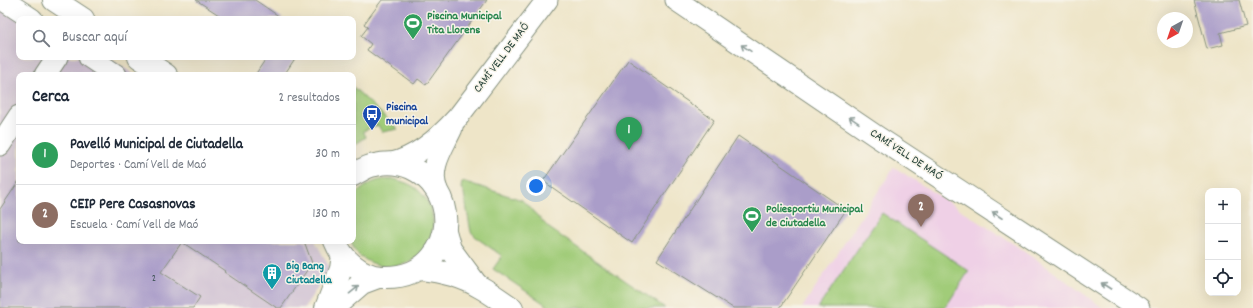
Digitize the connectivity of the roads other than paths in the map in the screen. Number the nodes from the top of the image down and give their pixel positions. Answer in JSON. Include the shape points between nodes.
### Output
{"nodes":[{"id":1,"x":3,"y":0,"type":"edge"},
{"id":2,"x":54,"y":0,"type":"edge"},
{"id":3,"x":547,"y":0,"type":"edge"},
{"id":4,"x":676,"y":0,"type":"edge"},
{"id":5,"x":27,"y":16,"type":"edge"},
{"id":6,"x":78,"y":16,"type":"edge"},
{"id":7,"x":55,"y":60,"type":"edge"},
{"id":8,"x":94,"y":60,"type":"edge"},
{"id":9,"x":144,"y":60,"type":"edge"},
{"id":10,"x":47,"y":72,"type":"edge"},
{"id":11,"x":112,"y":72,"type":"edge"},
{"id":12,"x":162,"y":72,"type":"edge"},
{"id":13,"x":458,"y":117,"type":"junction"},
{"id":14,"x":16,"y":121,"type":"edge"},
{"id":15,"x":0,"y":145,"type":"edge"},
{"id":16,"x":392,"y":163,"type":"junction"},
{"id":17,"x":356,"y":173,"type":"edge"},
{"id":18,"x":437,"y":190,"type":"junction"},
{"id":19,"x":445,"y":231,"type":"junction"},
{"id":20,"x":339,"y":248,"type":"edge"},
{"id":21,"x":420,"y":269,"type":"junction"},
{"id":22,"x":378,"y":277,"type":"junction"},
{"id":23,"x":477,"y":285,"type":"junction"},
{"id":24,"x":326,"y":308,"type":"edge"},
{"id":25,"x":333,"y":308,"type":"edge"},
{"id":26,"x":512,"y":308,"type":"edge"},
{"id":27,"x":1138,"y":308,"type":"edge"}],
"edges":[{"from":1,"to":5,"type":"street"},
{"from":2,"to":6,"type":"main road"},
{"from":3,"to":13,"type":"street","name":"CAMÍ VELL DE MAÓ"},
{"from":27,"to":4,"type":"street","name":"CAMÍ VELL DE MAÓ","one_way":true,"via":[[876,136]]},
{"from":7,"to":10,"type":"street"},
{"from":8,"to":11,"type":"street"},
{"from":9,"to":12,"type":"main road"},
{"from":13,"to":16,"type":"street","name":"CAMÍ VELL DE MAÓ","via":[[414,155]]},
{"from":13,"to":18,"type":"street","name":"CAMÍ VELL DE MAÓ","via":[[438,157],[434,172]]},
{"from":14,"to":15,"type":"street"},
{"from":16,"to":17,"type":"main road","via":[[375,164]]},
{"from":16,"to":18,"type":"main road","via":[[413,169]]},
{"from":18,"to":19,"type":"main road","via":[[445,210]]},
{"from":19,"to":21,"type":"main road","via":[[436,253]]},
{"from":19,"to":23,"type":"main road","via":[[450,249]]},
{"from":20,"to":22,"type":"main road","via":[[358,269]]},
{"from":20,"to":24,"type":"main road","via":[[341,269]]},
{"from":21,"to":22,"type":"main road","via":[[392,278]]},
{"from":21,"to":23,"type":"main road","via":[[434,270]]},
{"from":25,"to":22,"type":"main road","one_way":true,"via":[[362,283]]},
{"from":23,"to":26,"type":"main road"}]}
